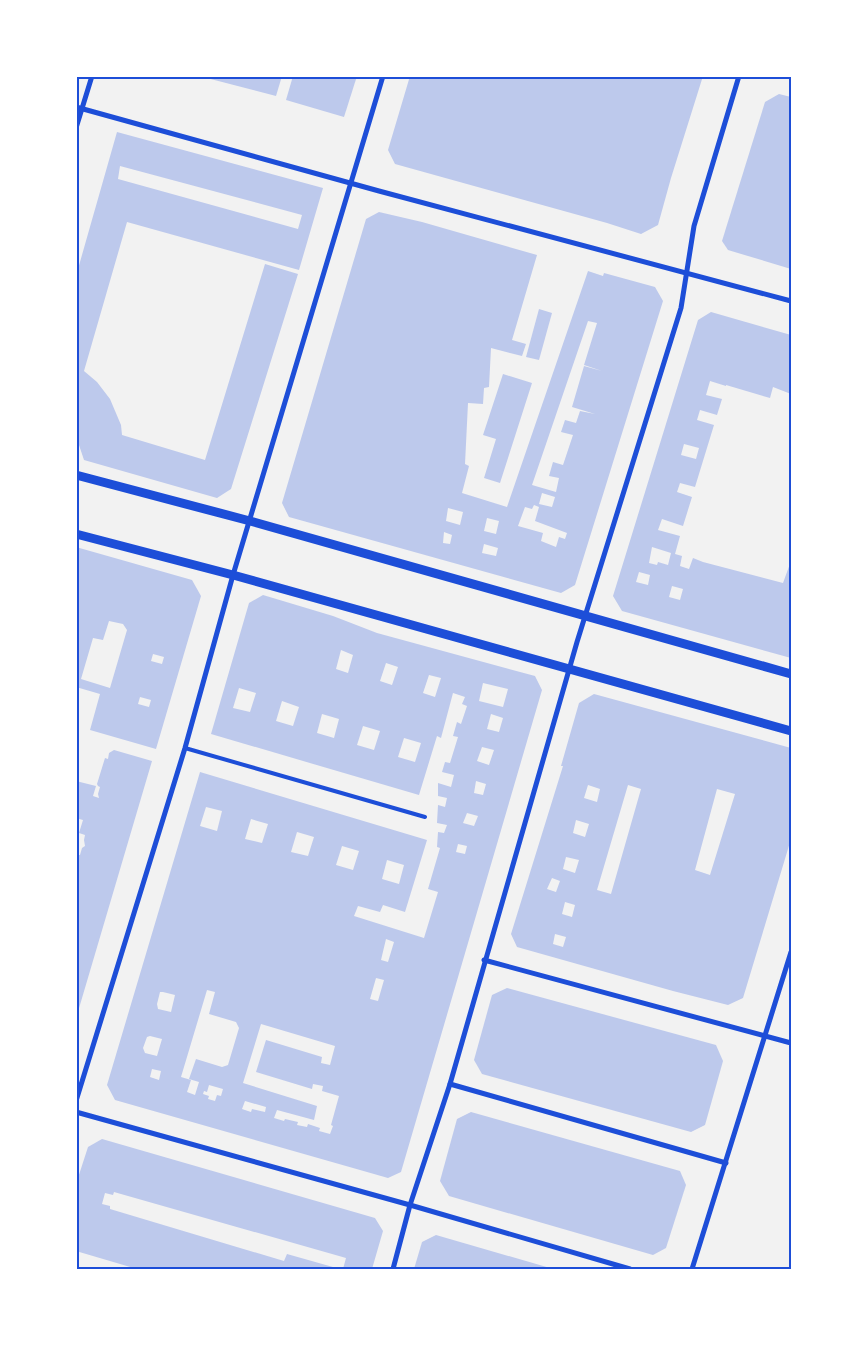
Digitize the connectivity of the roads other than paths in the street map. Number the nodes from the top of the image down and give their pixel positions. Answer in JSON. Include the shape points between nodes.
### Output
{"nodes":[{"id":1,"x":92,"y":76,"type":"edge"},
{"id":2,"x":383,"y":76,"type":"edge"},
{"id":3,"x":739,"y":76,"type":"edge"},
{"id":4,"x":79,"y":107,"type":"edge"},
{"id":5,"x":76,"y":128,"type":"edge"},
{"id":6,"x":351,"y":183,"type":"junction"},
{"id":7,"x":687,"y":273,"type":"junction"},
{"id":8,"x":791,"y":301,"type":"edge"},
{"id":9,"x":76,"y":474,"type":"edge"},
{"id":10,"x":250,"y":521,"type":"junction"},
{"id":11,"x":76,"y":534,"type":"edge"},
{"id":12,"x":233,"y":575,"type":"junction"},
{"id":13,"x":585,"y":616,"type":"junction"},
{"id":14,"x":569,"y":670,"type":"junction"},
{"id":15,"x":791,"y":674,"type":"edge"},
{"id":16,"x":791,"y":731,"type":"edge"},
{"id":17,"x":185,"y":748,"type":"junction"},
{"id":18,"x":425,"y":816,"type":"dead end"},
{"id":19,"x":791,"y":952,"type":"edge"},
{"id":20,"x":484,"y":960,"type":"junction"},
{"id":21,"x":764,"y":1036,"type":"junction"},
{"id":22,"x":791,"y":1043,"type":"edge"},
{"id":23,"x":450,"y":1084,"type":"junction"},
{"id":24,"x":76,"y":1101,"type":"edge"},
{"id":25,"x":76,"y":1112,"type":"edge"},
{"id":26,"x":726,"y":1163,"type":"junction"},
{"id":27,"x":410,"y":1206,"type":"junction"},
{"id":28,"x":392,"y":1269,"type":"edge"},
{"id":29,"x":630,"y":1269,"type":"edge"},
{"id":30,"x":692,"y":1269,"type":"edge"}],
"edges":[{"from":1,"to":4,"type":"street"},
{"from":2,"to":6,"type":"street"},
{"from":3,"to":7,"type":"street","via":[[694,226]]},
{"from":4,"to":5,"type":"street"},
{"from":4,"to":6,"type":"street"},
{"from":6,"to":7,"type":"street"},
{"from":6,"to":10,"type":"street"},
{"from":7,"to":8,"type":"street"},
{"from":7,"to":13,"type":"street","via":[[681,308]]},
{"from":9,"to":10,"type":"street"},
{"from":10,"to":12,"type":"street"},
{"from":10,"to":13,"type":"street"},
{"from":11,"to":12,"type":"street"},
{"from":12,"to":14,"type":"street"},
{"from":12,"to":17,"type":"street"},
{"from":13,"to":14,"type":"street"},
{"from":13,"to":15,"type":"street"},
{"from":14,"to":16,"type":"street"},
{"from":14,"to":20,"type":"street"},
{"from":17,"to":18,"type":"lane"},
{"from":17,"to":24,"type":"street"},
{"from":19,"to":21,"type":"street"},
{"from":20,"to":21,"type":"street"},
{"from":20,"to":23,"type":"street"},
{"from":21,"to":22,"type":"street"},
{"from":21,"to":26,"type":"street"},
{"from":23,"to":26,"type":"street"},
{"from":23,"to":27,"type":"street"},
{"from":25,"to":27,"type":"street"},
{"from":26,"to":30,"type":"street"},
{"from":27,"to":28,"type":"street"},
{"from":27,"to":29,"type":"street"}]}
